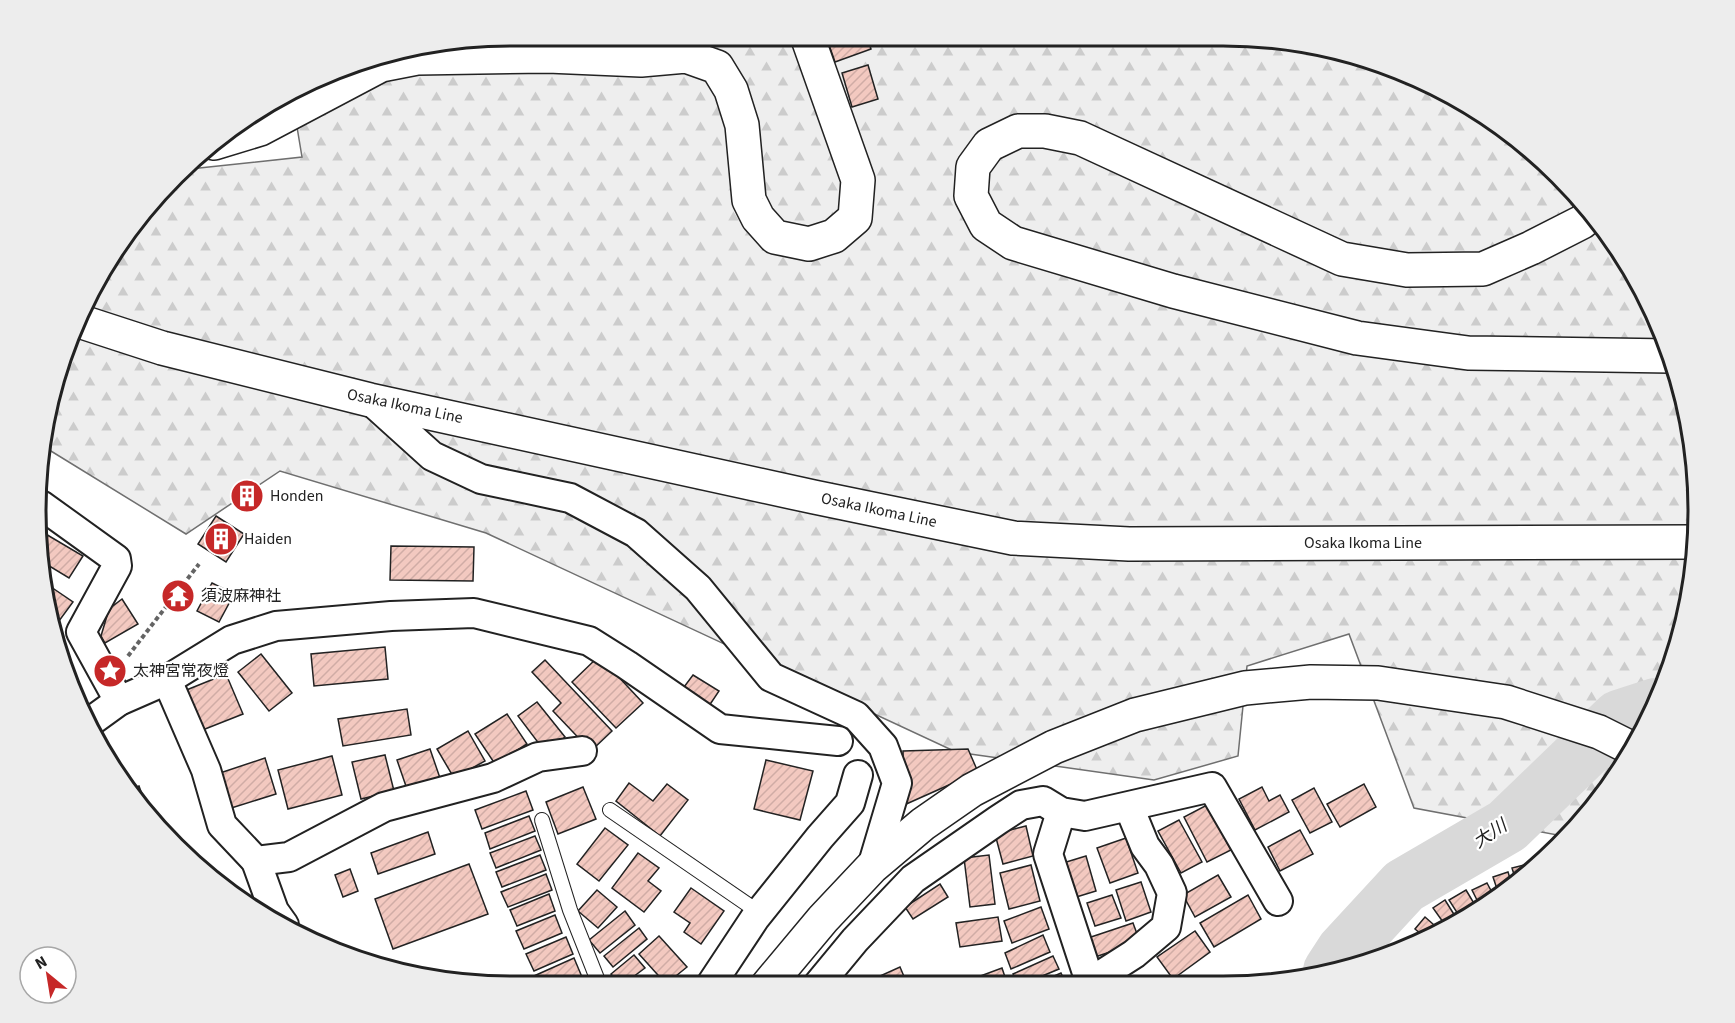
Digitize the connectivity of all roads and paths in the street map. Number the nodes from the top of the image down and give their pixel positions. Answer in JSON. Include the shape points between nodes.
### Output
{"nodes":[{"id":1,"x":811,"y":46,"type":"edge"},
{"id":2,"x":381,"y":65,"type":"edge"},
{"id":3,"x":382,"y":65,"type":"edge"},
{"id":4,"x":239,"y":135,"type":"edge"},
{"id":5,"x":1585,"y":219,"type":"edge"},
{"id":6,"x":87,"y":323,"type":"edge"},
{"id":7,"x":1662,"y":356,"type":"edge"},
{"id":8,"x":370,"y":400,"type":"junction"},
{"id":9,"x":46,"y":509,"type":"edge"},
{"id":10,"x":1688,"y":542,"type":"edge"},
{"id":11,"x":199,"y":564,"type":"dead end"},
{"id":12,"x":167,"y":680,"type":"junction"},
{"id":13,"x":113,"y":692,"type":"junction"},
{"id":14,"x":94,"y":717,"type":"edge"},
{"id":15,"x":838,"y":741,"type":"dead end"},
{"id":16,"x":1626,"y":745,"type":"edge"},
{"id":17,"x":582,"y":751,"type":"dead end"},
{"id":18,"x":858,"y":775,"type":"dead end"},
{"id":19,"x":1129,"y":807,"type":"junction"},
{"id":20,"x":610,"y":810,"type":"dead end"},
{"id":21,"x":1061,"y":812,"type":"junction"},
{"id":22,"x":542,"y":820,"type":"dead end"},
{"id":23,"x":256,"y":861,"type":"junction"},
{"id":24,"x":872,"y":867,"type":"junction"},
{"id":25,"x":1278,"y":901,"type":"dead end"},
{"id":26,"x":274,"y":911,"type":"edge"},
{"id":27,"x":760,"y":913,"type":"junction"},
{"id":28,"x":596,"y":976,"type":"edge"},
{"id":29,"x":717,"y":976,"type":"edge"},
{"id":30,"x":775,"y":976,"type":"edge"},
{"id":31,"x":825,"y":976,"type":"edge"},
{"id":32,"x":1085,"y":976,"type":"edge"},
{"id":33,"x":1100,"y":976,"type":"edge"}],
"edges":[{"from":1,"to":3,"type":"main road","via":[[858,180],[855,218],[834,236],[809,244],[775,237],[758,218],[749,200],[742,125],[717,67],[687,56],[641,60],[417,58]]},
{"from":2,"to":4,"type":"main road","via":[[260,129]]},
{"from":5,"to":7,"type":"main road","via":[[1483,268],[1407,270],[1342,259],[1080,138],[1045,131],[1018,131],[988,146],[973,167],[971,196],[986,225],[1013,243],[1173,291],[1357,338],[1468,353]]},
{"from":6,"to":8,"type":"main road","name":"Osaka Ikoma Line","via":[[162,348]]},
{"from":8,"to":10,"type":"main road","name":"Osaka Ikoma Line","via":[[1013,538],[1129,544]]},
{"from":8,"to":24,"type":"street","via":[[432,456],[482,479],[570,498],[636,533],[698,588],[771,677],[856,716],[883,746],[897,783]]},
{"from":9,"to":13,"type":"street","via":[[116,559],[117,566],[81,632]]},
{"from":11,"to":13,"type":"path"},
{"from":12,"to":13,"type":"street"},
{"from":12,"to":15,"type":"street","via":[[232,640],[276,626],[474,613],[589,641],[720,729]]},
{"from":12,"to":23,"type":"street","via":[[206,770],[222,825]]},
{"from":13,"to":14,"type":"street"},
{"from":16,"to":24,"type":"main road","via":[[1506,702],[1378,683],[1311,682],[1245,688],[1146,712],[1054,747],[972,790]]},
{"from":17,"to":23,"type":"street","via":[[538,757],[493,778],[384,807],[290,856]]},
{"from":18,"to":27,"type":"street","via":[[850,803]]},
{"from":19,"to":21,"type":"street","via":[[1085,816]]},
{"from":19,"to":25,"type":"street","via":[[1212,787]]},
{"from":19,"to":33,"type":"street","via":[[1172,894],[1166,927]]},
{"from":20,"to":27,"type":"lane"},
{"from":21,"to":31,"type":"street","via":[[1043,801],[1021,805],[998,819],[913,879]]},
{"from":21,"to":32,"type":"street","via":[[1048,854]]},
{"from":22,"to":28,"type":"lane","via":[[570,910]]},
{"from":23,"to":26,"type":"street"},
{"from":24,"to":30,"type":"main road"},
{"from":27,"to":29,"type":"street"}]}
